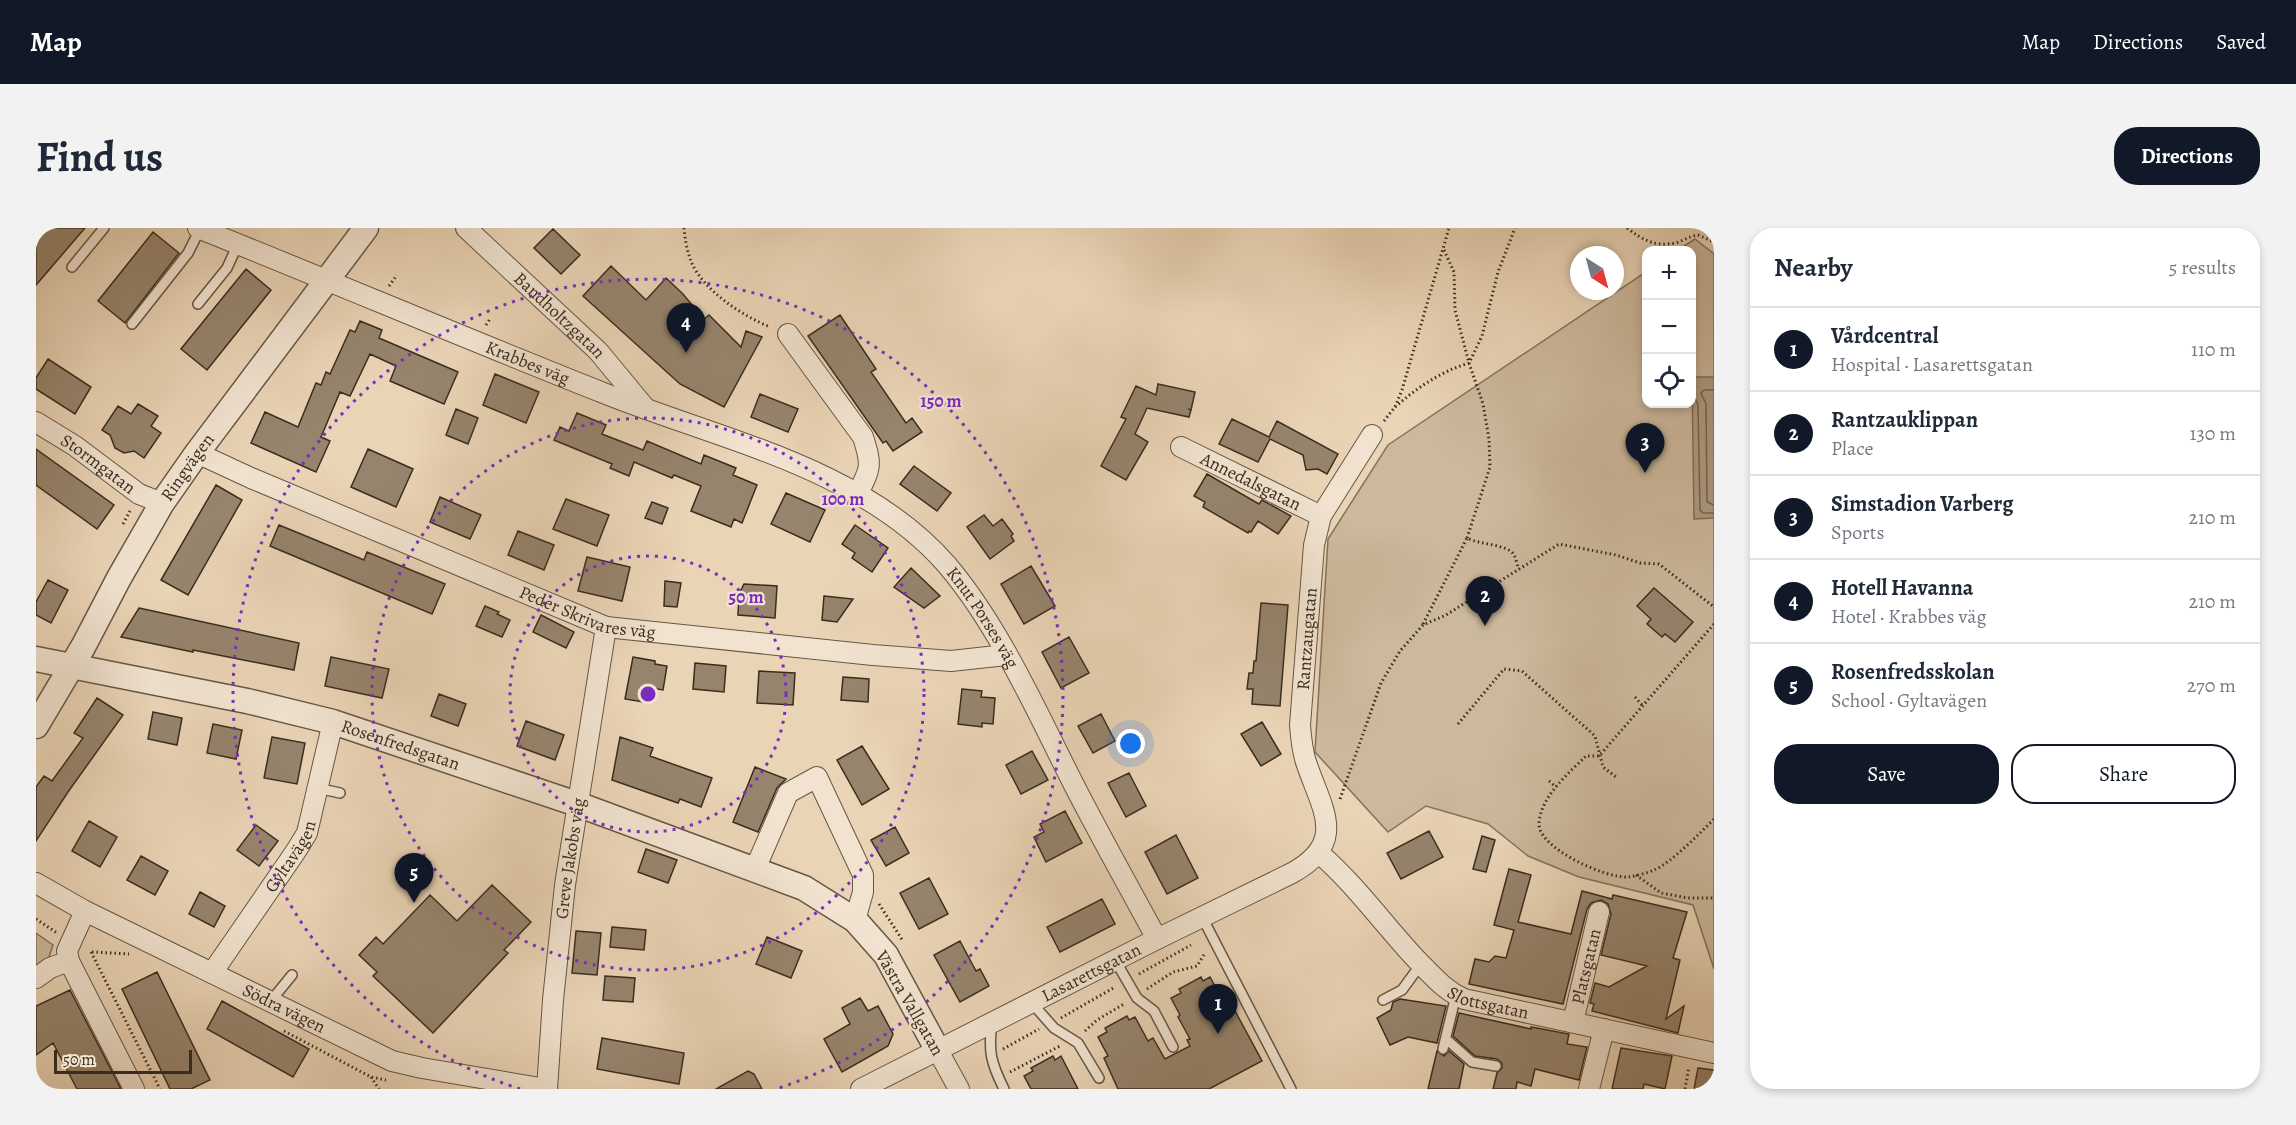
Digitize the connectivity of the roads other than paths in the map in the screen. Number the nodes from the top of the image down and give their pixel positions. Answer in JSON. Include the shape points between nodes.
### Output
{"nodes":[{"id":1,"x":104,"y":228,"type":"edge"},
{"id":2,"x":199,"y":228,"type":"edge"},
{"id":3,"x":366,"y":228,"type":"edge"},
{"id":4,"x":466,"y":228,"type":"edge"},
{"id":5,"x":238,"y":244,"type":"junction"},
{"id":6,"x":72,"y":267,"type":"dead end"},
{"id":7,"x":325,"y":281,"type":"junction"},
{"id":8,"x":198,"y":304,"type":"dead end"},
{"id":9,"x":132,"y":324,"type":"dead end"},
{"id":10,"x":788,"y":334,"type":"road end"},
{"id":11,"x":646,"y":409,"type":"junction"},
{"id":12,"x":36,"y":422,"type":"edge"},
{"id":13,"x":1372,"y":435,"type":"road end"},
{"id":14,"x":1181,"y":447,"type":"dead end"},
{"id":15,"x":197,"y":453,"type":"junction"},
{"id":16,"x":858,"y":493,"type":"junction"},
{"id":17,"x":162,"y":503,"type":"junction"},
{"id":18,"x":1321,"y":516,"type":"junction"},
{"id":19,"x":606,"y":627,"type":"junction"},
{"id":20,"x":1006,"y":655,"type":"junction"},
{"id":21,"x":36,"y":659,"type":"edge"},
{"id":22,"x":72,"y":666,"type":"junction"},
{"id":23,"x":333,"y":722,"type":"junction"},
{"id":24,"x":36,"y":726,"type":"edge"},
{"id":25,"x":317,"y":788,"type":"junction"},
{"id":26,"x":340,"y":793,"type":"dead end"},
{"id":27,"x":577,"y":804,"type":"junction"},
{"id":28,"x":1319,"y":854,"type":"junction"},
{"id":29,"x":755,"y":869,"type":"junction"},
{"id":30,"x":36,"y":884,"type":"edge"},
{"id":31,"x":85,"y":911,"type":"junction"},
{"id":32,"x":1599,"y":912,"type":"dead end"},
{"id":33,"x":855,"y":920,"type":"junction"},
{"id":34,"x":1207,"y":926,"type":"junction"},
{"id":35,"x":1157,"y":939,"type":"junction"},
{"id":36,"x":1115,"y":960,"type":"junction"},
{"id":37,"x":69,"y":961,"type":"junction"},
{"id":38,"x":1421,"y":964,"type":"junction"},
{"id":39,"x":212,"y":973,"type":"junction"},
{"id":40,"x":292,"y":975,"type":"dead end"},
{"id":41,"x":36,"y":978,"type":"edge"},
{"id":42,"x":1456,"y":995,"type":"junction"},
{"id":43,"x":1383,"y":1000,"type":"dead end"},
{"id":44,"x":270,"y":1002,"type":"junction"},
{"id":45,"x":1031,"y":1002,"type":"junction"},
{"id":46,"x":993,"y":1021,"type":"junction"},
{"id":47,"x":1573,"y":1022,"type":"junction"},
{"id":48,"x":1604,"y":1029,"type":"junction"},
{"id":49,"x":1446,"y":1039,"type":"junction"},
{"id":50,"x":1173,"y":1047,"type":"dead end"},
{"id":51,"x":937,"y":1049,"type":"junction"},
{"id":52,"x":1443,"y":1049,"type":"dead end"},
{"id":53,"x":1714,"y":1053,"type":"edge"},
{"id":54,"x":1496,"y":1066,"type":"dead end"},
{"id":55,"x":1099,"y":1078,"type":"dead end"},
{"id":56,"x":476,"y":1082,"type":"edge"},
{"id":57,"x":134,"y":1089,"type":"edge"},
{"id":58,"x":547,"y":1089,"type":"edge"},
{"id":59,"x":861,"y":1089,"type":"edge"},
{"id":60,"x":959,"y":1089,"type":"edge"},
{"id":61,"x":1004,"y":1089,"type":"edge"},
{"id":62,"x":1291,"y":1089,"type":"edge"},
{"id":63,"x":1589,"y":1089,"type":"edge"}],
"edges":[{"from":1,"to":6,"type":"lane"},
{"from":2,"to":5,"type":"street","name":"Krabbes väg"},
{"from":2,"to":9,"type":"lane","via":[[188,253]]},
{"from":3,"to":7,"type":"street","name":"Ringvägen"},
{"from":4,"to":11,"type":"street","name":"Bandholtzgatan","via":[[598,351]]},
{"from":5,"to":7,"type":"street","name":"Krabbes väg"},
{"from":5,"to":8,"type":"lane","via":[[227,268]]},
{"from":7,"to":11,"type":"street","name":"Krabbes väg"},
{"from":7,"to":15,"type":"street","name":"Ringvägen"},
{"from":10,"to":16,"type":"street","via":[[862,438],[869,455],[869,471]]},
{"from":11,"to":16,"type":"street","name":"Krabbes väg","via":[[791,463]]},
{"from":12,"to":17,"type":"street","name":"Stormgatan","via":[[140,494]]},
{"from":13,"to":18,"type":"street","name":"Rantzaugatan"},
{"from":14,"to":18,"type":"street","name":"Annedalsgatan"},
{"from":15,"to":17,"type":"street","name":"Ringvägen"},
{"from":15,"to":19,"type":"street","name":"Peder Skrivares väg"},
{"from":16,"to":20,"type":"street","name":"Knut Porses väg","via":[[909,528],[946,565]]},
{"from":17,"to":22,"type":"street","name":"Ringvägen"},
{"from":18,"to":28,"type":"street","name":"Rantzaugatan","via":[[1314,545],[1299,725],[1304,753],[1324,810],[1325,838]]},
{"from":19,"to":20,"type":"street","name":"Peder Skrivares väg","via":[[940,660]]},
{"from":19,"to":27,"type":"street","name":"Greve Jakobs väg"},
{"from":20,"to":35,"type":"street","name":"Knut Porses väg"},
{"from":21,"to":22,"type":"street","name":"Rosenfredsgatan"},
{"from":22,"to":23,"type":"street","name":"Rosenfredsgatan"},
{"from":22,"to":24,"type":"street","name":"Ringvägen"},
{"from":23,"to":25,"type":"street","name":"Gyltavägen"},
{"from":23,"to":27,"type":"street","name":"Rosenfredsgatan"},
{"from":25,"to":26,"type":"lane"},
{"from":25,"to":39,"type":"street","name":"Gyltavägen","via":[[302,842]]},
{"from":27,"to":29,"type":"street","name":"Rosenfredsgatan"},
{"from":27,"to":58,"type":"street","name":"Greve Jakobs väg","via":[[561,920]]},
{"from":28,"to":34,"type":"street","name":"Lasarettsgatan","via":[[1306,866],[1225,907]]},
{"from":28,"to":38,"type":"street","name":"Slottsgatan"},
{"from":29,"to":33,"type":"street","name":"Rosenfredsgatan","via":[[804,888]]},
{"from":29,"to":33,"type":"street","via":[[788,793],[817,777],[863,876]]},
{"from":30,"to":31,"type":"street","name":"Södra vägen"},
{"from":31,"to":37,"type":"street","via":[[71,940]]},
{"from":31,"to":39,"type":"street","name":"Södra vägen"},
{"from":32,"to":47,"type":"street","name":"Platsgatan"},
{"from":33,"to":51,"type":"street","name":"Västra Vallgatan","via":[[886,955]]},
{"from":34,"to":35,"type":"street","name":"Lasarettsgatan"},
{"from":34,"to":62,"type":"lane"},
{"from":35,"to":36,"type":"street","name":"Lasarettsgatan"},
{"from":36,"to":45,"type":"street","name":"Lasarettsgatan"},
{"from":36,"to":50,"type":"lane","via":[[1137,998],[1154,1011]]},
{"from":37,"to":41,"type":"street"},
{"from":37,"to":57,"type":"street"},
{"from":38,"to":42,"type":"street","name":"Slottsgatan"},
{"from":38,"to":43,"type":"lane","via":[[1402,990]]},
{"from":39,"to":44,"type":"street","name":"Södra vägen"},
{"from":40,"to":44,"type":"lane"},
{"from":42,"to":47,"type":"street","name":"Slottsgatan"},
{"from":42,"to":49,"type":"lane"},
{"from":44,"to":56,"type":"street","name":"Södra vägen","via":[[392,1061]]},
{"from":45,"to":46,"type":"street","name":"Lasarettsgatan"},
{"from":45,"to":55,"type":"lane","via":[[1050,1023],[1078,1043]]},
{"from":46,"to":51,"type":"street","name":"Lasarettsgatan"},
{"from":46,"to":61,"type":"lane","via":[[990,1056]]},
{"from":47,"to":48,"type":"street","name":"Slottsgatan"},
{"from":48,"to":53,"type":"street","name":"Slottsgatan"},
{"from":48,"to":63,"type":"street"},
{"from":49,"to":52,"type":"lane"},
{"from":49,"to":54,"type":"lane","via":[[1472,1062]]},
{"from":51,"to":59,"type":"street","name":"Lasarettsgatan"},
{"from":51,"to":60,"type":"street","name":"Västra Vallgatan"},
{"from":56,"to":58,"type":"street","name":"Södra vägen"}]}
